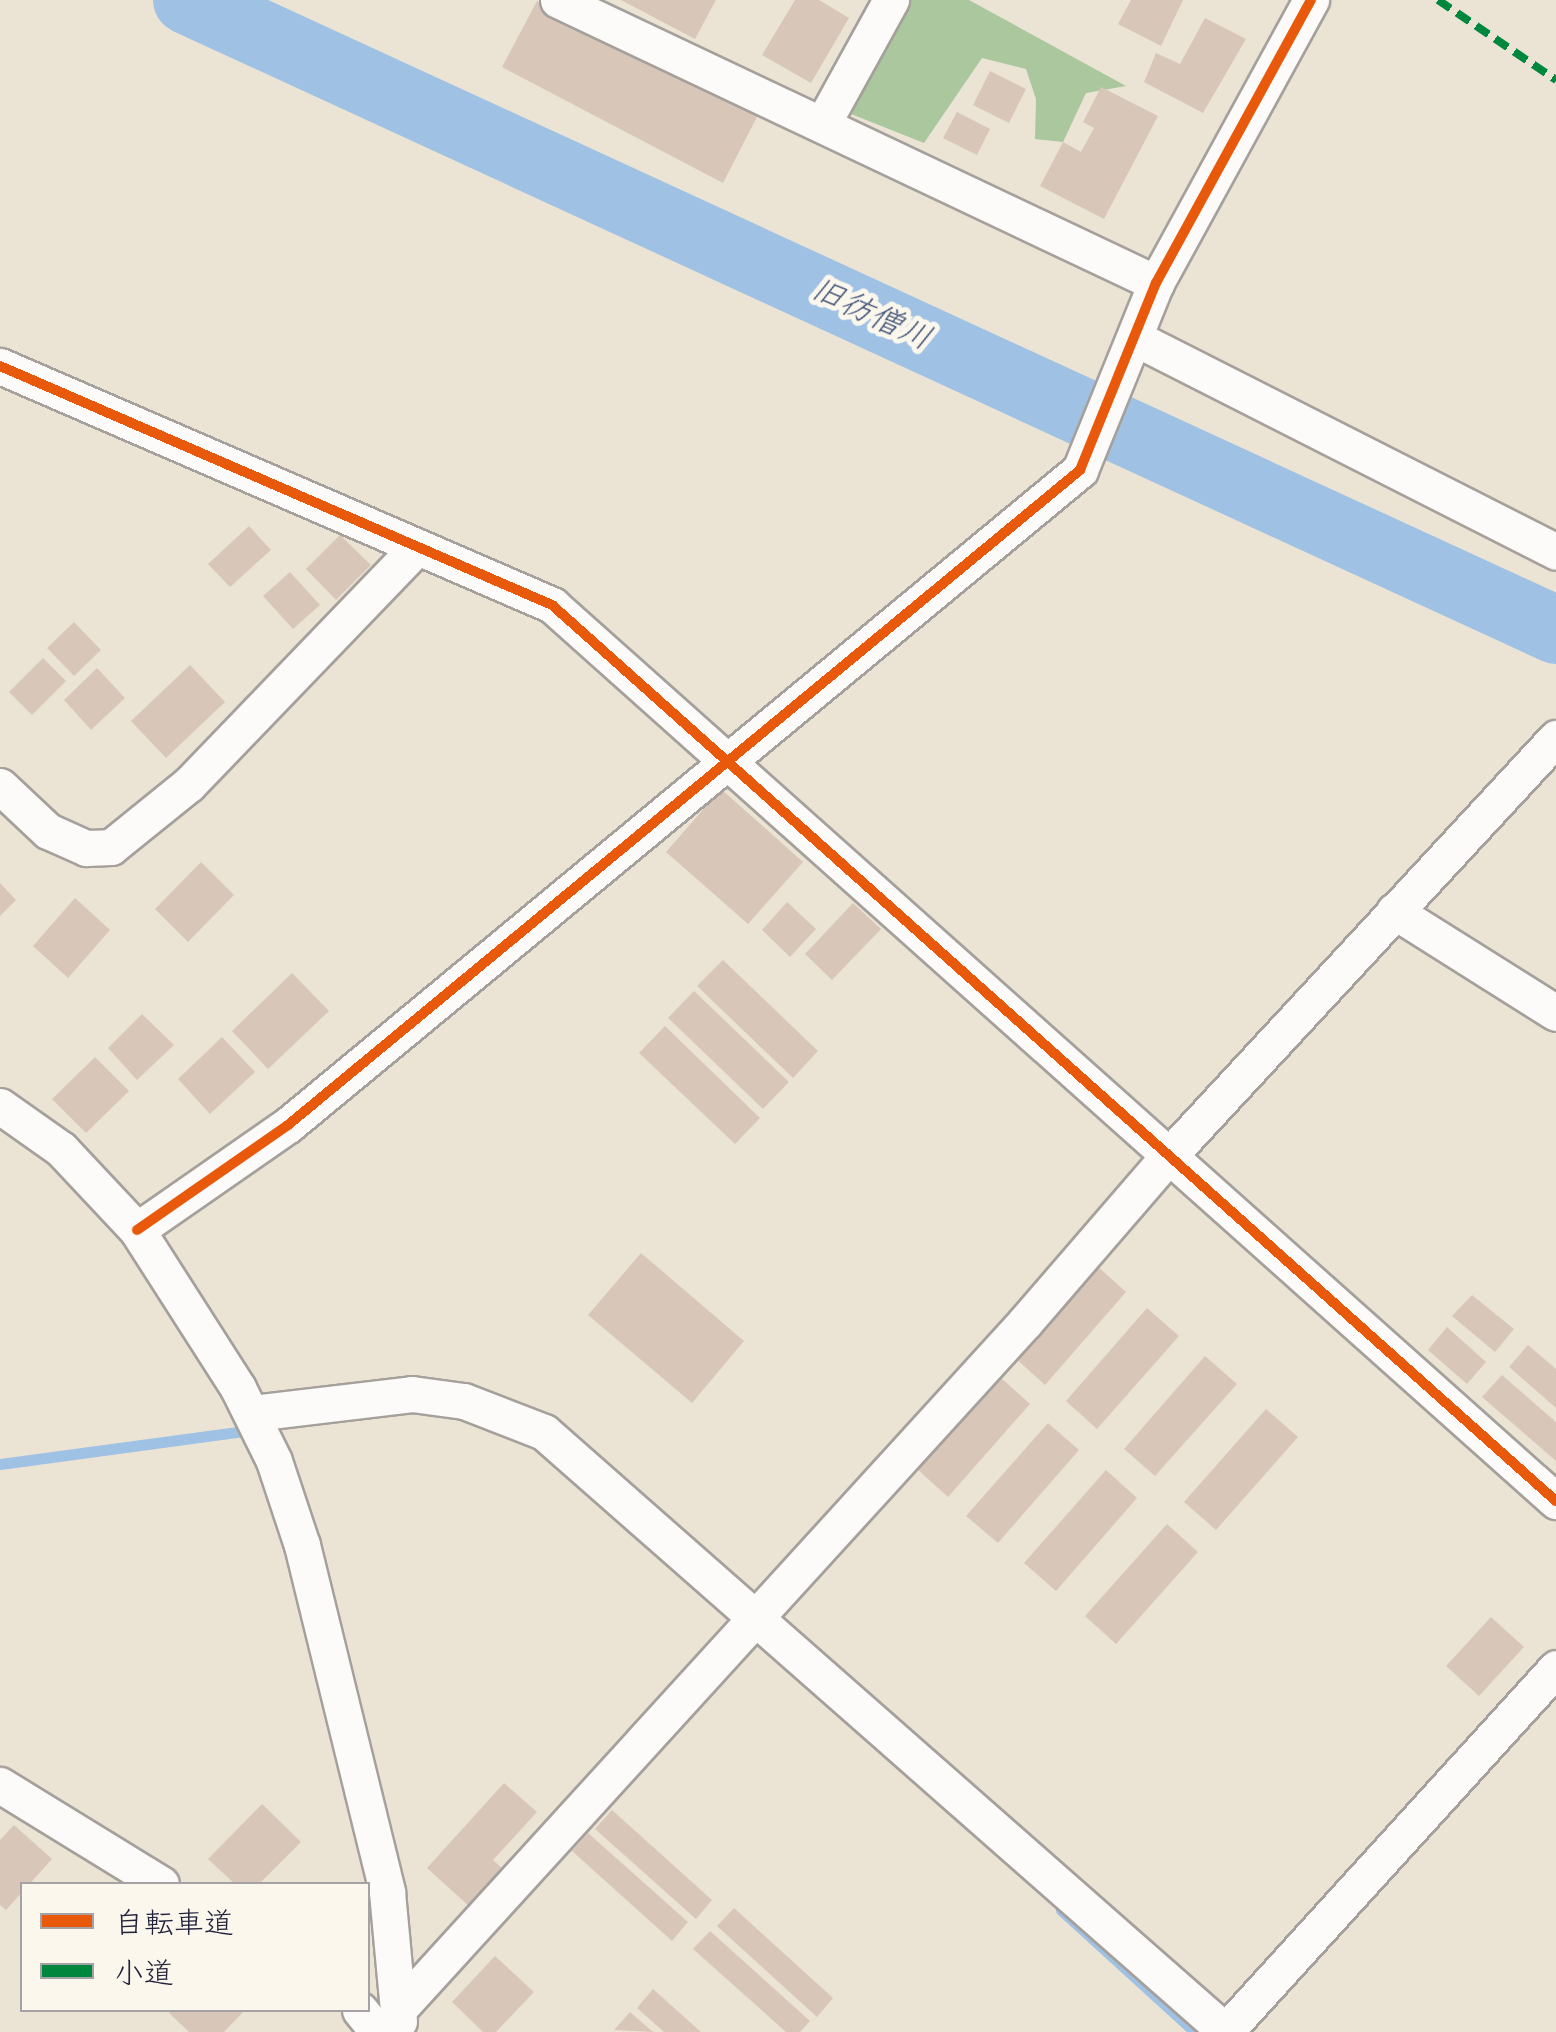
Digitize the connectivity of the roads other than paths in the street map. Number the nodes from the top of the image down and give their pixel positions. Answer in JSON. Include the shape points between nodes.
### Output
{"nodes":[{"id":1,"x":558,"y":0,"type":"edge"},
{"id":2,"x":891,"y":0,"type":"edge"},
{"id":3,"x":1311,"y":0,"type":"edge"},
{"id":4,"x":823,"y":123,"type":"junction"},
{"id":5,"x":1156,"y":284,"type":"junction"},
{"id":6,"x":1137,"y":339,"type":"junction"},
{"id":7,"x":0,"y":366,"type":"edge"},
{"id":8,"x":417,"y":546,"type":"junction"},
{"id":9,"x":1556,"y":552,"type":"edge"},
{"id":10,"x":1556,"y":738,"type":"edge"},
{"id":11,"x":726,"y":761,"type":"junction"},
{"id":12,"x":0,"y":786,"type":"edge"},
{"id":13,"x":1394,"y":910,"type":"junction"},
{"id":14,"x":1556,"y":1013,"type":"edge"},
{"id":15,"x":0,"y":1106,"type":"edge"},
{"id":16,"x":1166,"y":1158,"type":"junction"},
{"id":17,"x":137,"y":1230,"type":"junction"},
{"id":18,"x":253,"y":1413,"type":"junction"},
{"id":19,"x":1556,"y":1501,"type":"edge"},
{"id":20,"x":757,"y":1614,"type":"junction"},
{"id":21,"x":1556,"y":1668,"type":"edge"},
{"id":22,"x":0,"y":1785,"type":"edge"},
{"id":23,"x":158,"y":1882,"type":"edge"},
{"id":24,"x":365,"y":2012,"type":"edge"},
{"id":25,"x":392,"y":2024,"type":"edge"},
{"id":26,"x":1226,"y":2032,"type":"edge"}],
"edges":[{"from":1,"to":4,"type":"street"},
{"from":2,"to":4,"type":"street"},
{"from":3,"to":5,"type":"street"},
{"from":4,"to":5,"type":"street"},
{"from":5,"to":6,"type":"street"},
{"from":6,"to":9,"type":"street"},
{"from":6,"to":11,"type":"street","via":[[1080,470]]},
{"from":7,"to":8,"type":"street"},
{"from":8,"to":11,"type":"street","via":[[552,604]]},
{"from":8,"to":12,"type":"street","via":[[189,784],[110,847],[86,848],[48,831]]},
{"from":10,"to":13,"type":"street"},
{"from":11,"to":16,"type":"street"},
{"from":11,"to":17,"type":"street","via":[[288,1125]]},
{"from":13,"to":14,"type":"street"},
{"from":13,"to":16,"type":"street"},
{"from":15,"to":17,"type":"street","via":[[61,1148]]},
{"from":16,"to":19,"type":"street"},
{"from":16,"to":20,"type":"street"},
{"from":17,"to":18,"type":"street"},
{"from":18,"to":20,"type":"street","via":[[412,1394],[504,1414],[544,1432],[592,1469]]},
{"from":18,"to":25,"type":"street","via":[[302,1545],[387,1892]]},
{"from":20,"to":25,"type":"street"},
{"from":20,"to":26,"type":"street"},
{"from":21,"to":26,"type":"street"},
{"from":22,"to":23,"type":"street"},
{"from":24,"to":25,"type":"street"}]}
